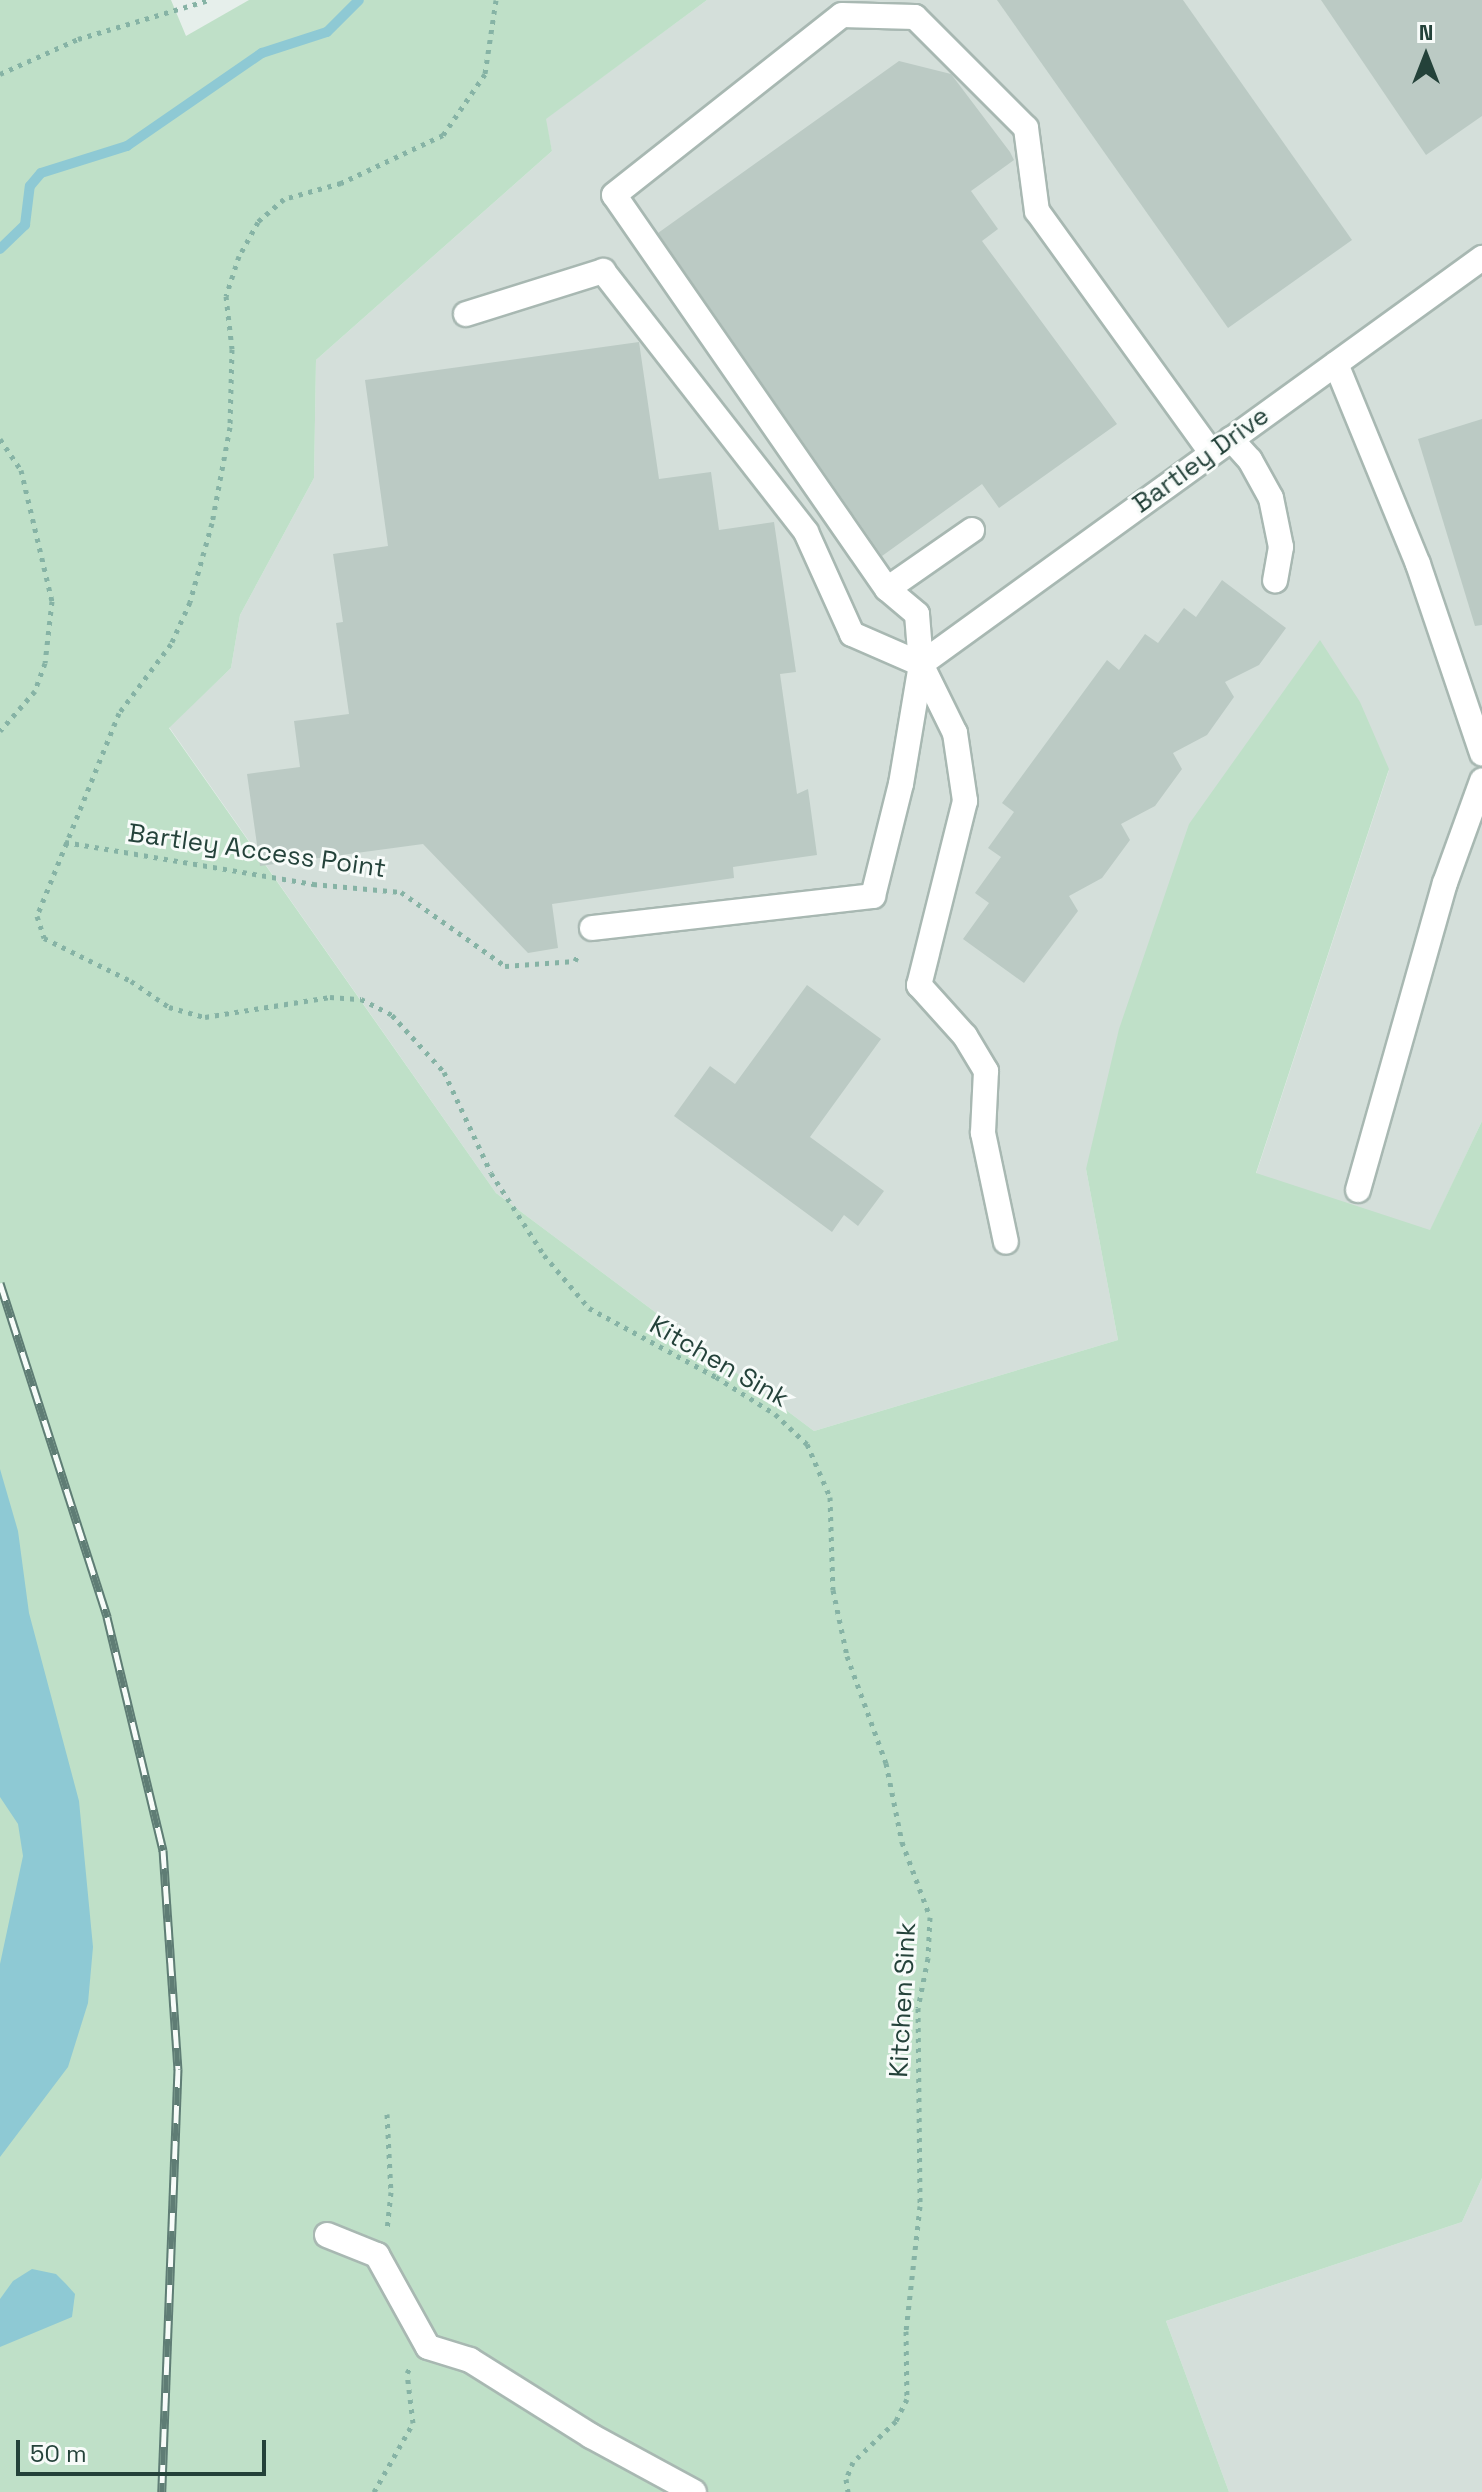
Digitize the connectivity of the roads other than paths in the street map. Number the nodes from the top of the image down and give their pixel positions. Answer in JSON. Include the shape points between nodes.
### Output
{"nodes":[{"id":1,"x":1482,"y":258,"type":"edge"},
{"id":2,"x":466,"y":314,"type":"dead end"},
{"id":3,"x":1336,"y":364,"type":"junction"},
{"id":4,"x":1221,"y":446,"type":"junction"},
{"id":5,"x":972,"y":530,"type":"dead end"},
{"id":6,"x":1275,"y":580,"type":"dead end"},
{"id":7,"x":887,"y":589,"type":"junction"},
{"id":8,"x":921,"y":664,"type":"junction"},
{"id":9,"x":1482,"y":753,"type":"edge"},
{"id":10,"x":1482,"y":781,"type":"edge"},
{"id":11,"x":592,"y":928,"type":"road end"},
{"id":12,"x":1358,"y":1190,"type":"dead end"},
{"id":13,"x":1006,"y":1242,"type":"dead end"},
{"id":14,"x":327,"y":2235,"type":"dead end"},
{"id":15,"x":694,"y":2492,"type":"edge"}],
"edges":[{"from":1,"to":3,"type":"street","name":"Bartley Drive"},
{"from":2,"to":8,"type":"street","via":[[603,271],[806,532],[852,634]]},
{"from":3,"to":4,"type":"street","name":"Bartley Drive"},
{"from":3,"to":9,"type":"street","via":[[1418,564]]},
{"from":4,"to":6,"type":"street","via":[[1250,460],[1271,498],[1281,547]]},
{"from":4,"to":7,"type":"street","via":[[1037,211],[1026,128],[915,17],[842,15],[614,195]]},
{"from":4,"to":8,"type":"street","name":"Bartley Drive"},
{"from":5,"to":7,"type":"street"},
{"from":7,"to":8,"type":"street","via":[[917,614]]},
{"from":8,"to":11,"type":"street","via":[[901,784],[873,896]]},
{"from":8,"to":13,"type":"street","via":[[955,733],[965,801],[919,985],[965,1036],[986,1071],[983,1133]]},
{"from":10,"to":12,"type":"street","via":[[1438,907]]},
{"from":14,"to":15,"type":"street","via":[[368,2249],[384,2263],[415,2333],[438,2352],[482,2366],[591,2436]]}]}
